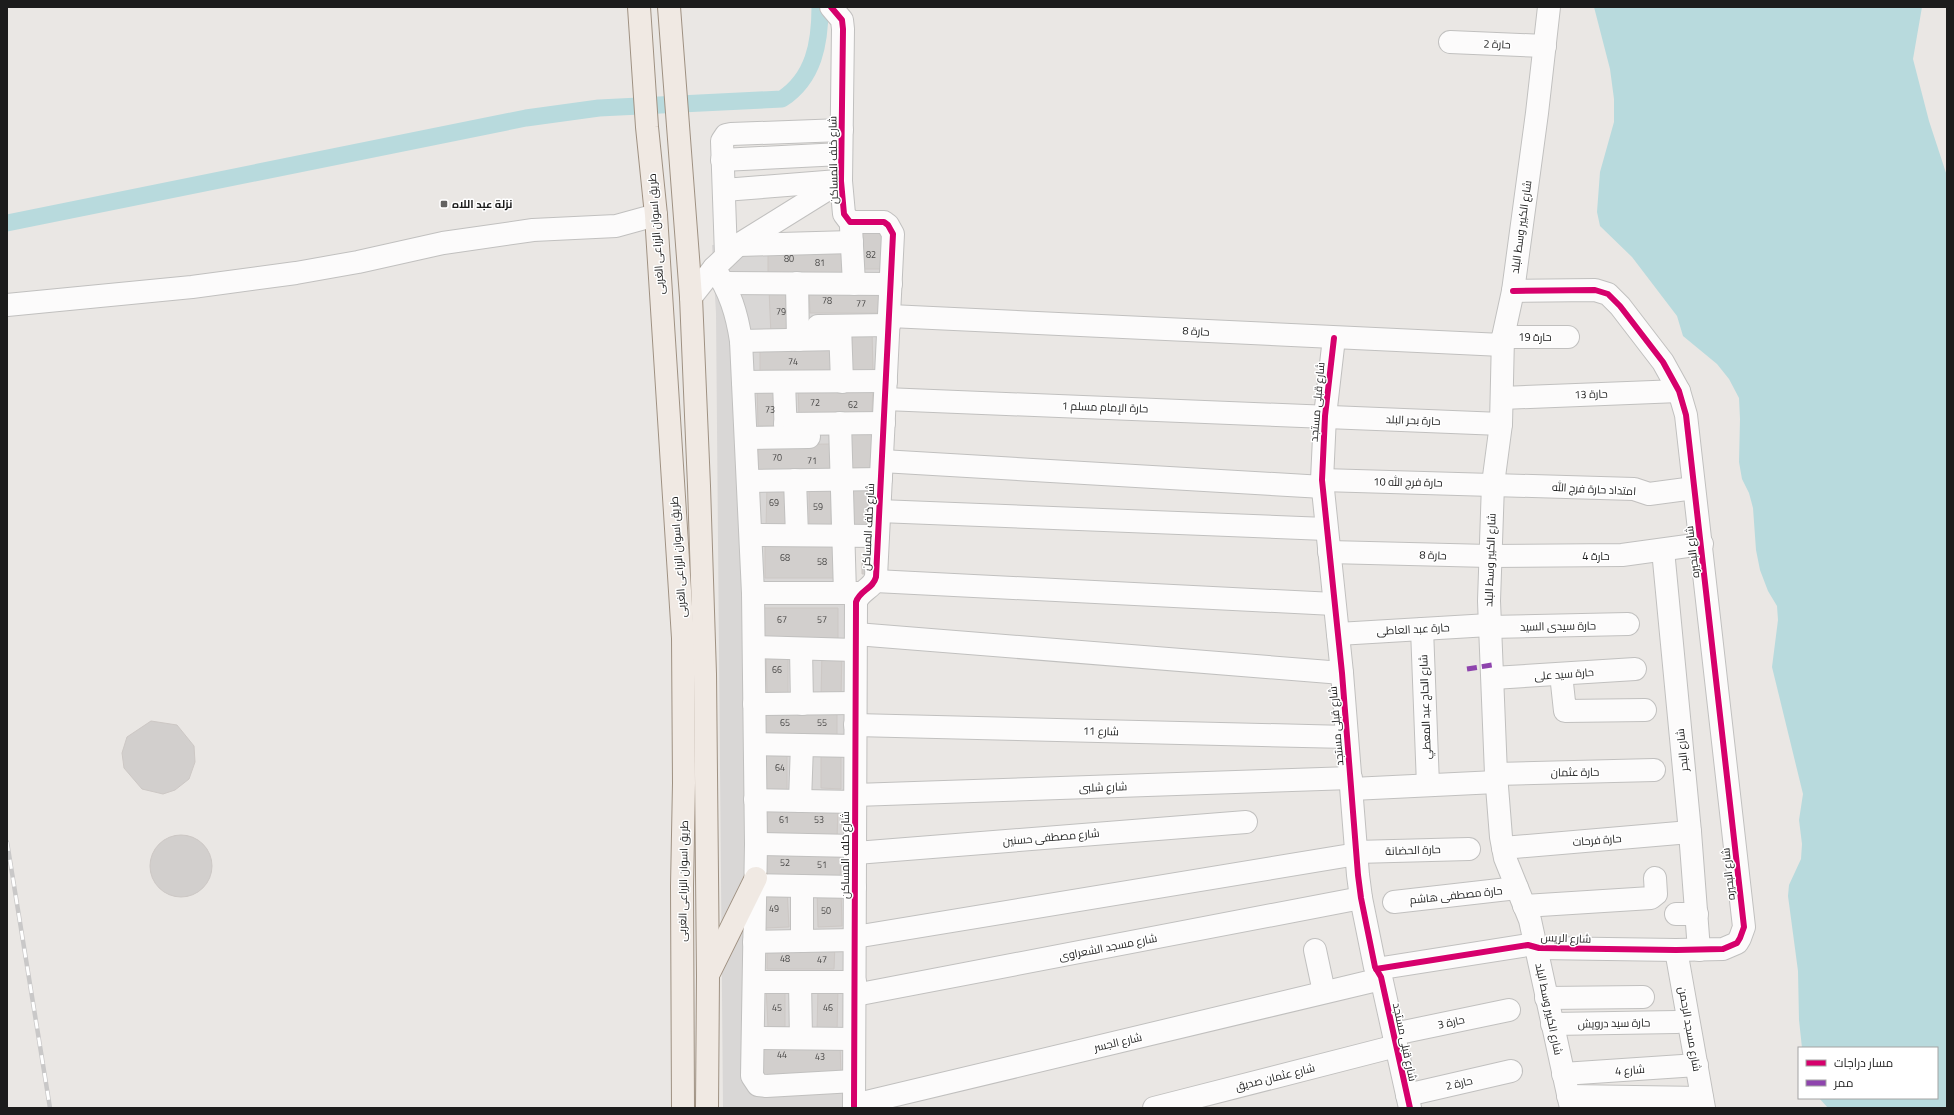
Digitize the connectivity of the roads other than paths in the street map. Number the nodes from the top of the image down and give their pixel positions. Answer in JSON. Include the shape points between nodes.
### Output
{"nodes":[{"id":1,"x":639,"y":7,"type":"edge"},
{"id":2,"x":669,"y":7,"type":"edge"},
{"id":3,"x":831,"y":7,"type":"edge"},
{"id":4,"x":1549,"y":7,"type":"edge"},
{"id":5,"x":1450,"y":42,"type":"dead end"},
{"id":6,"x":1545,"y":46,"type":"junction"},
{"id":7,"x":842,"y":130,"type":"junction"},
{"id":8,"x":841,"y":154,"type":"junction"},
{"id":9,"x":722,"y":160,"type":"junction"},
{"id":10,"x":841,"y":181,"type":"junction"},
{"id":11,"x":724,"y":190,"type":"junction"},
{"id":12,"x":656,"y":216,"type":"junction"},
{"id":13,"x":851,"y":232,"type":"junction"},
{"id":14,"x":726,"y":263,"type":"junction"},
{"id":15,"x":797,"y":283,"type":"junction"},
{"id":16,"x":854,"y":284,"type":"junction"},
{"id":17,"x":891,"y":284,"type":"junction"},
{"id":18,"x":1513,"y":291,"type":"junction"},
{"id":19,"x":691,"y":297,"type":"junction"},
{"id":20,"x":7,"y":306,"type":"edge"},
{"id":21,"x":889,"y":321,"type":"junction"},
{"id":22,"x":840,"y":332,"type":"junction"},
{"id":23,"x":798,"y":333,"type":"junction"},
{"id":24,"x":1568,"y":337,"type":"dead end"},
{"id":25,"x":1334,"y":338,"type":"junction"},
{"id":26,"x":741,"y":341,"type":"junction"},
{"id":27,"x":1502,"y":341,"type":"junction"},
{"id":28,"x":743,"y":382,"type":"junction"},
{"id":29,"x":784,"y":382,"type":"junction"},
{"id":30,"x":842,"y":382,"type":"junction"},
{"id":31,"x":885,"y":390,"type":"junction"},
{"id":32,"x":1679,"y":391,"type":"junction"},
{"id":33,"x":1502,"y":398,"type":"junction"},
{"id":34,"x":1325,"y":416,"type":"junction"},
{"id":35,"x":884,"y":423,"type":"junction"},
{"id":36,"x":1501,"y":424,"type":"junction"},
{"id":37,"x":840,"y":430,"type":"junction"},
{"id":38,"x":785,"y":431,"type":"junction"},
{"id":39,"x":746,"y":438,"type":"junction"},
{"id":40,"x":881,"y":470,"type":"junction"},
{"id":41,"x":795,"y":480,"type":"junction"},
{"id":42,"x":841,"y":480,"type":"junction"},
{"id":43,"x":749,"y":481,"type":"junction"},
{"id":44,"x":1322,"y":483,"type":"junction"},
{"id":45,"x":1493,"y":484,"type":"junction"},
{"id":46,"x":1694,"y":488,"type":"junction"},
{"id":47,"x":879,"y":511,"type":"junction"},
{"id":48,"x":1326,"y":529,"type":"junction"},
{"id":49,"x":751,"y":535,"type":"junction"},
{"id":50,"x":797,"y":535,"type":"junction"},
{"id":51,"x":843,"y":535,"type":"junction"},
{"id":52,"x":878,"y":536,"type":"junction"},
{"id":53,"x":1702,"y":544,"type":"junction"},
{"id":54,"x":1663,"y":550,"type":"junction"},
{"id":55,"x":1329,"y":552,"type":"junction"},
{"id":56,"x":1489,"y":556,"type":"junction"},
{"id":57,"x":860,"y":589,"type":"junction"},
{"id":58,"x":753,"y":593,"type":"junction"},
{"id":59,"x":1334,"y":604,"type":"junction"},
{"id":60,"x":1628,"y":624,"type":"dead end"},
{"id":61,"x":1489,"y":626,"type":"junction"},
{"id":62,"x":1422,"y":629,"type":"junction"},
{"id":63,"x":1338,"y":634,"type":"junction"},
{"id":64,"x":856,"y":642,"type":"junction"},
{"id":65,"x":754,"y":647,"type":"junction"},
{"id":66,"x":801,"y":649,"type":"junction"},
{"id":67,"x":1635,"y":669,"type":"dead end"},
{"id":68,"x":1342,"y":673,"type":"junction"},
{"id":69,"x":1561,"y":674,"type":"junction"},
{"id":70,"x":1493,"y":678,"type":"junction"},
{"id":71,"x":754,"y":704,"type":"junction"},
{"id":72,"x":802,"y":704,"type":"junction"},
{"id":73,"x":855,"y":704,"type":"junction"},
{"id":74,"x":1645,"y":710,"type":"dead end"},
{"id":75,"x":855,"y":736,"type":"junction"},
{"id":76,"x":1347,"y":737,"type":"junction"},
{"id":77,"x":755,"y":744,"type":"junction"},
{"id":78,"x":802,"y":745,"type":"junction"},
{"id":79,"x":1654,"y":770,"type":"dead end"},
{"id":80,"x":1496,"y":778,"type":"junction"},
{"id":81,"x":1351,"y":784,"type":"junction"},
{"id":82,"x":1428,"y":786,"type":"junction"},
{"id":83,"x":855,"y":798,"type":"junction"},
{"id":84,"x":755,"y":800,"type":"junction"},
{"id":85,"x":800,"y":801,"type":"junction"},
{"id":86,"x":1246,"y":822,"type":"dead end"},
{"id":87,"x":1690,"y":832,"type":"junction"},
{"id":88,"x":756,"y":844,"type":"junction"},
{"id":89,"x":1503,"y":848,"type":"junction"},
{"id":90,"x":856,"y":849,"type":"junction"},
{"id":91,"x":1469,"y":849,"type":"dead end"},
{"id":92,"x":1356,"y":853,"type":"junction"},
{"id":93,"x":1655,"y":878,"type":"dead end"},
{"id":94,"x":755,"y":882,"type":"junction"},
{"id":95,"x":802,"y":886,"type":"junction"},
{"id":96,"x":855,"y":887,"type":"junction"},
{"id":97,"x":1521,"y":897,"type":"junction"},
{"id":98,"x":1361,"y":898,"type":"junction"},
{"id":99,"x":1394,"y":902,"type":"dead end"},
{"id":100,"x":1744,"y":927,"type":"joint"},
{"id":101,"x":855,"y":939,"type":"junction"},
{"id":102,"x":802,"y":941,"type":"junction"},
{"id":103,"x":754,"y":942,"type":"junction"},
{"id":104,"x":1535,"y":947,"type":"junction"},
{"id":105,"x":1315,"y":950,"type":"dead end"},
{"id":106,"x":1676,"y":950,"type":"junction"},
{"id":107,"x":1700,"y":950,"type":"junction"},
{"id":108,"x":1379,"y":974,"type":"junction"},
{"id":109,"x":708,"y":976,"type":"junction"},
{"id":110,"x":754,"y":982,"type":"junction"},
{"id":111,"x":800,"y":982,"type":"junction"},
{"id":112,"x":855,"y":988,"type":"junction"},
{"id":113,"x":1324,"y":992,"type":"junction"},
{"id":114,"x":1643,"y":997,"type":"dead end"},
{"id":115,"x":1546,"y":998,"type":"junction"},
{"id":116,"x":1509,"y":1010,"type":"dead end"},
{"id":117,"x":1677,"y":1022,"type":"dead end"},
{"id":118,"x":1552,"y":1024,"type":"junction"},
{"id":119,"x":753,"y":1038,"type":"junction"},
{"id":120,"x":801,"y":1038,"type":"junction"},
{"id":121,"x":854,"y":1039,"type":"junction"},
{"id":122,"x":1395,"y":1040,"type":"junction"},
{"id":123,"x":1697,"y":1066,"type":"junction"},
{"id":124,"x":683,"y":1067,"type":"junction"},
{"id":125,"x":707,"y":1067,"type":"junction"},
{"id":126,"x":1511,"y":1071,"type":"dead end"},
{"id":127,"x":1563,"y":1074,"type":"junction"},
{"id":128,"x":854,"y":1081,"type":"junction"},
{"id":129,"x":1409,"y":1102,"type":"edge"},
{"id":130,"x":1569,"y":1102,"type":"edge"},
{"id":131,"x":1703,"y":1103,"type":"edge"},
{"id":132,"x":854,"y":1106,"type":"edge"},
{"id":133,"x":683,"y":1108,"type":"edge"},
{"id":134,"x":706,"y":1108,"type":"edge"},
{"id":135,"x":1154,"y":1108,"type":"edge"}],
"edges":[{"from":1,"to":12,"type":"main road","name":"طريق اسوان الزراعى الغربى"},
{"from":2,"to":19,"type":"main road","name":"طريق اسوان الزراعى الغربى"},
{"from":3,"to":7,"type":"street","name":"شارع خلف المساكن","via":[[842,20],[843,30]]},
{"from":4,"to":6,"type":"street","name":"شارع الكبير وسط البلد"},
{"from":5,"to":6,"type":"street","name":"حارة 2"},
{"from":6,"to":18,"type":"street","name":"شارع الكبير وسط البلد"},
{"from":7,"to":8,"type":"street","name":"شارع خلف المساكن"},
{"from":7,"to":9,"type":"street","via":[[726,135],[722,141]]},
{"from":8,"to":9,"type":"street"},
{"from":8,"to":10,"type":"street","name":"شارع خلف المساكن"},
{"from":9,"to":11,"type":"street"},
{"from":10,"to":11,"type":"street"},
{"from":10,"to":13,"type":"street","name":"شارع خلف المساكن","via":[[844,214]]},
{"from":10,"to":14,"type":"street"},
{"from":11,"to":14,"type":"street"},
{"from":12,"to":20,"type":"street","via":[[616,226],[534,230],[443,243],[296,273],[192,287]]},
{"from":12,"to":124,"type":"main road","name":"طريق اسوان الزراعى الغربى","via":[[683,638]]},
{"from":13,"to":14,"type":"street"},
{"from":13,"to":16,"type":"street"},
{"from":13,"to":17,"type":"street","name":"شارع خلف المساكن","via":[[878,221],[892,229]]},
{"from":14,"to":15,"type":"street"},
{"from":14,"to":19,"type":"street"},
{"from":14,"to":26,"type":"street"},
{"from":15,"to":16,"type":"street"},
{"from":15,"to":23,"type":"street"},
{"from":16,"to":17,"type":"street"},
{"from":17,"to":21,"type":"street","name":"شارع خلف المساكن"},
{"from":18,"to":27,"type":"street","name":"شارع الكبير وسط البلد"},
{"from":18,"to":32,"type":"street","name":"شارع البحيره","via":[[1596,290],[1608,294],[1663,362]]},
{"from":19,"to":109,"type":"main road","name":"طريق اسوان الزراعى الغربى","via":[[705,674]]},
{"from":21,"to":22,"type":"street","name":"حارة 8"},
{"from":21,"to":25,"type":"street","name":"حارة 8"},
{"from":21,"to":31,"type":"street","name":"شارع خلف المساكن"},
{"from":22,"to":23,"type":"street","name":"حارة 8"},
{"from":22,"to":30,"type":"street"},
{"from":23,"to":26,"type":"street","name":"حارة 8"},
{"from":24,"to":27,"type":"street","name":"حارة 19"},
{"from":25,"to":27,"type":"street","name":"حارة 8"},
{"from":25,"to":34,"type":"street","name":"شارع قبلى مستجد"},
{"from":26,"to":28,"type":"street"},
{"from":27,"to":33,"type":"street","name":"شارع الكبير وسط البلد"},
{"from":28,"to":29,"type":"street","name":"حارة الإمام مسلم 1"},
{"from":28,"to":39,"type":"street"},
{"from":29,"to":30,"type":"street","name":"حارة الإمام مسلم 1"},
{"from":29,"to":38,"type":"street"},
{"from":30,"to":31,"type":"street","name":"حارة الإمام مسلم 1"},
{"from":31,"to":34,"type":"street","name":"حارة الإمام مسلم 1"},
{"from":31,"to":35,"type":"street","name":"شارع خلف المساكن"},
{"from":32,"to":33,"type":"street","name":"حارة 13"},
{"from":32,"to":46,"type":"street","name":"شارع البحيره","via":[[1686,415]]},
{"from":33,"to":36,"type":"street","name":"شارع الكبير وسط البلد"},
{"from":34,"to":36,"type":"street","name":"حارة بحر البلد"},
{"from":34,"to":44,"type":"street","name":"شارع قبلى مستجد"},
{"from":35,"to":37,"type":"street"},
{"from":35,"to":40,"type":"street","name":"شارع خلف المساكن"},
{"from":36,"to":45,"type":"street","name":"شارع الكبير وسط البلد"},
{"from":37,"to":38,"type":"street"},
{"from":37,"to":42,"type":"street"},
{"from":38,"to":39,"type":"street"},
{"from":39,"to":43,"type":"street"},
{"from":40,"to":42,"type":"street","name":"حارة فرج الله 10"},
{"from":40,"to":44,"type":"street","name":"حارة فرج الله 10"},
{"from":40,"to":47,"type":"street","name":"شارع خلف المساكن"},
{"from":41,"to":42,"type":"street","name":"حارة فرج الله 10"},
{"from":41,"to":43,"type":"street","name":"حارة فرج الله 10"},
{"from":41,"to":50,"type":"street"},
{"from":42,"to":51,"type":"street"},
{"from":43,"to":49,"type":"street"},
{"from":44,"to":45,"type":"street","name":"حارة فرج الله 10"},
{"from":44,"to":48,"type":"street","name":"شارع قبلى مستجد"},
{"from":45,"to":46,"type":"street","name":"امتداد حارة فرج الله","via":[[1634,489],[1649,494]]},
{"from":45,"to":56,"type":"street","name":"شارع الكبير وسط البلد"},
{"from":46,"to":53,"type":"street","name":"شارع البحيره"},
{"from":47,"to":48,"type":"street"},
{"from":47,"to":52,"type":"street","name":"شارع خلف المساكن"},
{"from":48,"to":55,"type":"street","name":"شارع قبلى مستجد"},
{"from":49,"to":50,"type":"street"},
{"from":49,"to":58,"type":"street"},
{"from":50,"to":51,"type":"street"},
{"from":51,"to":52,"type":"street"},
{"from":51,"to":57,"type":"street"},
{"from":52,"to":57,"type":"street","name":"شارع خلف المساكن"},
{"from":53,"to":54,"type":"street","name":"حارة 4"},
{"from":53,"to":100,"type":"street","name":"شارع البحيره"},
{"from":54,"to":56,"type":"street","name":"حارة 4","via":[[1622,556]]},
{"from":54,"to":87,"type":"street","name":"شارع البحر"},
{"from":55,"to":56,"type":"street","name":"حارة 8"},
{"from":55,"to":59,"type":"street","name":"شارع قبلى مستجد"},
{"from":56,"to":61,"type":"street","name":"شارع الكبير وسط البلد"},
{"from":57,"to":58,"type":"street"},
{"from":57,"to":59,"type":"street"},
{"from":57,"to":64,"type":"street","name":"شارع خلف المساكن","via":[[856,602]]},
{"from":58,"to":65,"type":"street"},
{"from":59,"to":63,"type":"street","name":"شارع قبلى مستجد"},
{"from":60,"to":61,"type":"street","name":"حارة سيدى السيد"},
{"from":61,"to":62,"type":"street","name":"حارة عبد العاطى"},
{"from":61,"to":70,"type":"street","name":"شارع الكبير وسط البلد"},
{"from":62,"to":63,"type":"street","name":"حارة عبد العاطى"},
{"from":62,"to":82,"type":"street","name":"شارع الحاج عبد المعطي"},
{"from":63,"to":68,"type":"street","name":"شارع قبلى مستجد"},
{"from":64,"to":66,"type":"street"},
{"from":64,"to":68,"type":"street"},
{"from":64,"to":73,"type":"street","name":"شارع خلف المساكن"},
{"from":65,"to":66,"type":"street"},
{"from":65,"to":71,"type":"street"},
{"from":66,"to":72,"type":"street"},
{"from":67,"to":69,"type":"street","name":"حارة سيد على"},
{"from":68,"to":76,"type":"street","name":"شارع قبلى مستجد"},
{"from":69,"to":70,"type":"street","name":"حارة سيد على"},
{"from":69,"to":74,"type":"street","via":[[1565,711]]},
{"from":70,"to":80,"type":"street","name":"شارع الكبير وسط البلد"},
{"from":71,"to":72,"type":"street"},
{"from":71,"to":77,"type":"street"},
{"from":72,"to":73,"type":"street"},
{"from":73,"to":75,"type":"street","name":"شارع خلف المساكن"},
{"from":75,"to":76,"type":"street","name":"شارع 11"},
{"from":75,"to":78,"type":"street","name":"شارع 11"},
{"from":75,"to":83,"type":"street","name":"شارع خلف المساكن"},
{"from":76,"to":81,"type":"street","name":"شارع قبلى مستجد"},
{"from":77,"to":78,"type":"street","name":"شارع 11"},
{"from":77,"to":84,"type":"street"},
{"from":78,"to":85,"type":"street"},
{"from":79,"to":80,"type":"street","name":"حارة عثمان"},
{"from":80,"to":82,"type":"street","name":"حارة عثمان"},
{"from":80,"to":89,"type":"street","name":"شارع الكبير وسط البلد"},
{"from":81,"to":82,"type":"street","name":"حارة عثمان"},
{"from":81,"to":83,"type":"street","name":"شارع شلبى"},
{"from":81,"to":92,"type":"street","name":"شارع قبلى مستجد"},
{"from":83,"to":85,"type":"street","name":"شارع شلبى"},
{"from":83,"to":90,"type":"street","name":"شارع خلف المساكن"},
{"from":84,"to":85,"type":"street","name":"شارع شلبى"},
{"from":84,"to":88,"type":"street"},
{"from":86,"to":90,"type":"street","name":"شارع مصطفى حسنين"},
{"from":87,"to":89,"type":"street","name":"حارة فرحات"},
{"from":87,"to":107,"type":"street","name":"شارع البحر","via":[[1686,914]]},
{"from":88,"to":90,"type":"street","name":"شارع مصطفى حسنين"},
{"from":88,"to":94,"type":"street"},
{"from":89,"to":97,"type":"street","name":"شارع الكبير وسط البلد"},
{"from":90,"to":96,"type":"street","name":"شارع خلف المساكن"},
{"from":91,"to":92,"type":"street","name":"حارة الحضانة"},
{"from":92,"to":98,"type":"street","name":"شارع قبلى مستجد"},
{"from":92,"to":101,"type":"street","name":"حارة الحضانة"},
{"from":93,"to":97,"type":"street","name":"حارة مصطفى هاشم","via":[[1656,894],[1650,898]]},
{"from":94,"to":95,"type":"street"},
{"from":94,"to":103,"type":"street"},
{"from":94,"to":109,"type":"main road"},
{"from":95,"to":96,"type":"street"},
{"from":95,"to":102,"type":"street"},
{"from":96,"to":101,"type":"street","name":"شارع خلف المساكن"},
{"from":97,"to":99,"type":"street","name":"حارة مصطفى هاشم"},
{"from":97,"to":104,"type":"street","name":"شارع الكبير وسط البلد","via":[[1530,920]]},
{"from":98,"to":108,"type":"street","name":"شارع قبلى مستجد"},
{"from":98,"to":112,"type":"street","name":"شارع مسجد الشعراوى"},
{"from":100,"to":107,"type":"street","name":"شارع الريس","via":[[1740,938],[1733,946]]},
{"from":101,"to":102,"type":"street","name":"حارة الحضانة"},
{"from":101,"to":112,"type":"street","name":"شارع خلف المساكن"},
{"from":102,"to":103,"type":"street","name":"حارة الحضانة"},
{"from":103,"to":110,"type":"street"},
{"from":104,"to":106,"type":"street","name":"شارع الريس"},
{"from":104,"to":108,"type":"street","name":"شارع الريس","via":[[1528,945]]},
{"from":104,"to":115,"type":"street","name":"شارع الكبير وسط البلد"},
{"from":105,"to":113,"type":"street"},
{"from":106,"to":107,"type":"street","name":"شارع الريس"},
{"from":106,"to":123,"type":"street","name":"شارع مسجد الرحمن"},
{"from":108,"to":113,"type":"street","name":"شارع الجسر"},
{"from":108,"to":122,"type":"street","name":"شارع قبلى مستجد"},
{"from":109,"to":125,"type":"main road","name":"طريق اسوان الزراعى الغربى"},
{"from":110,"to":111,"type":"street","name":"شارع مسجد الشعراوى"},
{"from":110,"to":119,"type":"street"},
{"from":111,"to":112,"type":"street","name":"شارع مسجد الشعراوى"},
{"from":111,"to":120,"type":"street"},
{"from":112,"to":121,"type":"street","name":"شارع خلف المساكن"},
{"from":113,"to":132,"type":"street","name":"شارع الجسر"},
{"from":114,"to":115,"type":"street"},
{"from":115,"to":118,"type":"street","name":"شارع الكبير وسط البلد"},
{"from":116,"to":122,"type":"street","name":"حارة 3"},
{"from":117,"to":118,"type":"street","name":"حارة سيد درويش"},
{"from":118,"to":127,"type":"street","name":"شارع الكبير وسط البلد"},
{"from":119,"to":120,"type":"street"},
{"from":119,"to":128,"type":"street","via":[[752,1076],[758,1085]]},
{"from":120,"to":121,"type":"street"},
{"from":121,"to":128,"type":"street","name":"شارع خلف المساكن"},
{"from":122,"to":129,"type":"street","name":"شارع قبلى مستجد"},
{"from":122,"to":135,"type":"street","name":"شارع عثمان صديق"},
{"from":123,"to":127,"type":"street","name":"شارع 4"},
{"from":123,"to":131,"type":"street","name":"شارع مسجد الرحمن"},
{"from":124,"to":125,"type":"main road"},
{"from":124,"to":133,"type":"main road","name":"طريق اسوان الزراعى الغربى"},
{"from":125,"to":134,"type":"main road","name":"طريق اسوان الزراعى الغربى"},
{"from":126,"to":129,"type":"street","name":"حارة 2"},
{"from":127,"to":130,"type":"street","name":"شارع الكبير وسط البلد"},
{"from":128,"to":132,"type":"street","name":"شارع خلف المساكن"},
{"from":130,"to":131,"type":"street"}]}
